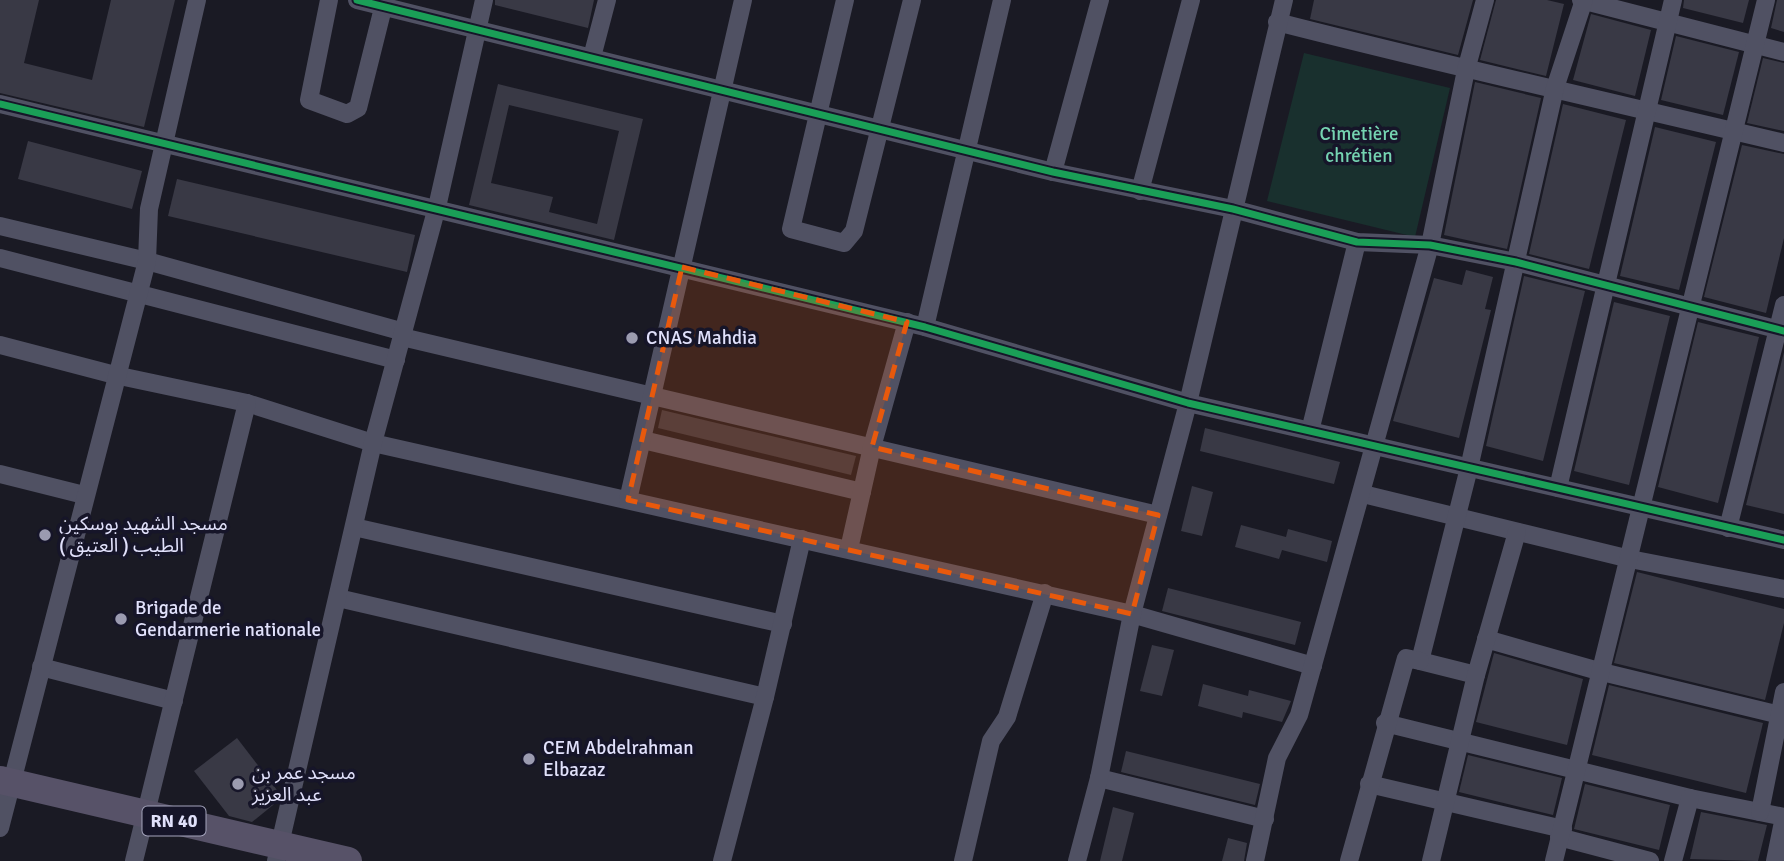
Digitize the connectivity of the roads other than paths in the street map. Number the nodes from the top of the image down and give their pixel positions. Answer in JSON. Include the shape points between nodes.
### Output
{"nodes":[{"id":1,"x":197,"y":0,"type":"edge"},
{"id":2,"x":329,"y":0,"type":"edge"},
{"id":3,"x":357,"y":0,"type":"edge"},
{"id":4,"x":484,"y":0,"type":"edge"},
{"id":5,"x":607,"y":0,"type":"edge"},
{"id":6,"x":743,"y":0,"type":"edge"},
{"id":7,"x":845,"y":0,"type":"edge"},
{"id":8,"x":912,"y":0,"type":"edge"},
{"id":9,"x":1002,"y":0,"type":"edge"},
{"id":10,"x":1100,"y":0,"type":"edge"},
{"id":11,"x":1191,"y":0,"type":"edge"},
{"id":12,"x":1284,"y":0,"type":"edge"},
{"id":13,"x":1485,"y":0,"type":"edge"},
{"id":14,"x":1583,"y":0,"type":"edge"},
{"id":15,"x":1673,"y":0,"type":"edge"},
{"id":16,"x":1766,"y":0,"type":"edge"},
{"id":17,"x":384,"y":3,"type":"edge"},
{"id":18,"x":1277,"y":22,"type":"junction"},
{"id":19,"x":1668,"y":22,"type":"junction"},
{"id":20,"x":476,"y":28,"type":"junction"},
{"id":21,"x":1756,"y":46,"type":"junction"},
{"id":22,"x":1784,"y":52,"type":"edge"},
{"id":23,"x":592,"y":57,"type":"junction"},
{"id":24,"x":1466,"y":71,"type":"junction"},
{"id":25,"x":1555,"y":88,"type":"junction"},
{"id":26,"x":721,"y":89,"type":"junction"},
{"id":27,"x":0,"y":104,"type":"edge"},
{"id":28,"x":1646,"y":110,"type":"junction"},
{"id":29,"x":816,"y":113,"type":"junction"},
{"id":30,"x":880,"y":129,"type":"junction"},
{"id":31,"x":1731,"y":130,"type":"junction"},
{"id":32,"x":166,"y":143,"type":"junction"},
{"id":33,"x":1784,"y":143,"type":"edge"},
{"id":34,"x":968,"y":151,"type":"junction"},
{"id":35,"x":1053,"y":172,"type":"junction"},
{"id":36,"x":1140,"y":191,"type":"junction"},
{"id":37,"x":437,"y":207,"type":"junction"},
{"id":38,"x":1233,"y":209,"type":"junction"},
{"id":39,"x":0,"y":226,"type":"edge"},
{"id":40,"x":1357,"y":242,"type":"junction"},
{"id":41,"x":1430,"y":245,"type":"junction"},
{"id":42,"x":0,"y":258,"type":"edge"},
{"id":43,"x":147,"y":261,"type":"junction"},
{"id":44,"x":1516,"y":262,"type":"junction"},
{"id":45,"x":682,"y":267,"type":"junction"},
{"id":46,"x":1605,"y":284,"type":"junction"},
{"id":47,"x":139,"y":293,"type":"junction"},
{"id":48,"x":1784,"y":304,"type":"edge"},
{"id":49,"x":1690,"y":309,"type":"junction"},
{"id":50,"x":906,"y":322,"type":"junction"},
{"id":51,"x":925,"y":327,"type":"junction"},
{"id":52,"x":1781,"y":330,"type":"edge"},
{"id":53,"x":403,"y":334,"type":"junction"},
{"id":54,"x":0,"y":345,"type":"edge"},
{"id":55,"x":396,"y":360,"type":"junction"},
{"id":56,"x":115,"y":376,"type":"junction"},
{"id":57,"x":652,"y":398,"type":"junction"},
{"id":58,"x":247,"y":403,"type":"junction"},
{"id":59,"x":1188,"y":403,"type":"junction"},
{"id":60,"x":1310,"y":431,"type":"junction"},
{"id":61,"x":643,"y":440,"type":"junction"},
{"id":62,"x":373,"y":443,"type":"junction"},
{"id":63,"x":1375,"y":446,"type":"junction"},
{"id":64,"x":872,"y":447,"type":"junction"},
{"id":65,"x":1469,"y":468,"type":"junction"},
{"id":66,"x":0,"y":474,"type":"edge"},
{"id":67,"x":1558,"y":488,"type":"junction"},
{"id":68,"x":862,"y":492,"type":"junction"},
{"id":69,"x":1363,"y":494,"type":"junction"},
{"id":70,"x":84,"y":495,"type":"junction"},
{"id":71,"x":628,"y":500,"type":"junction"},
{"id":72,"x":1642,"y":508,"type":"junction"},
{"id":73,"x":1158,"y":515,"type":"junction"},
{"id":74,"x":1456,"y":517,"type":"junction"},
{"id":75,"x":354,"y":527,"type":"junction"},
{"id":76,"x":1728,"y":528,"type":"junction"},
{"id":77,"x":1517,"y":532,"type":"junction"},
{"id":78,"x":802,"y":539,"type":"junction"},
{"id":79,"x":1784,"y":540,"type":"edge"},
{"id":80,"x":849,"y":549,"type":"junction"},
{"id":81,"x":1630,"y":559,"type":"junction"},
{"id":82,"x":1784,"y":589,"type":"edge"},
{"id":83,"x":1045,"y":593,"type":"junction"},
{"id":84,"x":338,"y":598,"type":"junction"},
{"id":85,"x":1132,"y":614,"type":"junction"},
{"id":86,"x":783,"y":624,"type":"junction"},
{"id":87,"x":1486,"y":639,"type":"junction"},
{"id":88,"x":1420,"y":661,"type":"junction"},
{"id":89,"x":1313,"y":666,"type":"junction"},
{"id":90,"x":41,"y":667,"type":"junction"},
{"id":91,"x":1602,"y":673,"type":"junction"},
{"id":92,"x":1476,"y":675,"type":"junction"},
{"id":93,"x":1784,"y":692,"type":"edge"},
{"id":94,"x":765,"y":698,"type":"junction"},
{"id":95,"x":174,"y":701,"type":"junction"},
{"id":96,"x":1782,"y":715,"type":"edge"},
{"id":97,"x":1385,"y":723,"type":"junction"},
{"id":98,"x":1460,"y":741,"type":"junction"},
{"id":99,"x":1577,"y":769,"type":"junction"},
{"id":100,"x":1099,"y":778,"type":"junction"},
{"id":101,"x":6,"y":782,"type":"edge"},
{"id":102,"x":1369,"y":784,"type":"junction"},
{"id":103,"x":1690,"y":798,"type":"junction"},
{"id":104,"x":1445,"y":804,"type":"junction"},
{"id":105,"x":1760,"y":812,"type":"junction"},
{"id":106,"x":145,"y":814,"type":"junction"},
{"id":107,"x":1265,"y":819,"type":"junction"},
{"id":108,"x":0,"y":828,"type":"edge"},
{"id":109,"x":1561,"y":833,"type":"junction"},
{"id":110,"x":278,"y":853,"type":"edge"},
{"id":111,"x":134,"y":861,"type":"edge"},
{"id":112,"x":348,"y":861,"type":"edge"},
{"id":113,"x":722,"y":861,"type":"edge"},
{"id":114,"x":963,"y":861,"type":"edge"},
{"id":115,"x":1077,"y":861,"type":"edge"},
{"id":116,"x":1255,"y":861,"type":"edge"},
{"id":117,"x":1349,"y":861,"type":"edge"},
{"id":118,"x":1431,"y":861,"type":"edge"},
{"id":119,"x":1554,"y":861,"type":"edge"},
{"id":120,"x":1650,"y":861,"type":"edge"},
{"id":121,"x":1672,"y":861,"type":"edge"},
{"id":122,"x":1774,"y":861,"type":"edge"}],
"edges":[{"from":1,"to":32,"type":"street"},
{"from":2,"to":17,"type":"street","via":[[309,100],[346,114],[358,108]]},
{"from":3,"to":17,"type":"street"},
{"from":4,"to":20,"type":"street"},
{"from":5,"to":23,"type":"street"},
{"from":6,"to":26,"type":"street"},
{"from":7,"to":29,"type":"street"},
{"from":8,"to":30,"type":"street"},
{"from":9,"to":34,"type":"street"},
{"from":10,"to":35,"type":"street"},
{"from":11,"to":36,"type":"street"},
{"from":12,"to":18,"type":"street"},
{"from":13,"to":24,"type":"street"},
{"from":14,"to":19,"type":"street"},
{"from":14,"to":25,"type":"street"},
{"from":15,"to":19,"type":"street"},
{"from":16,"to":21,"type":"street"},
{"from":17,"to":20,"type":"street"},
{"from":18,"to":24,"type":"street"},
{"from":18,"to":38,"type":"street"},
{"from":19,"to":21,"type":"street"},
{"from":19,"to":28,"type":"street"},
{"from":20,"to":23,"type":"street"},
{"from":20,"to":37,"type":"street"},
{"from":21,"to":22,"type":"street"},
{"from":21,"to":31,"type":"street"},
{"from":23,"to":26,"type":"street"},
{"from":24,"to":25,"type":"street"},
{"from":24,"to":41,"type":"street"},
{"from":25,"to":28,"type":"street"},
{"from":25,"to":44,"type":"street"},
{"from":26,"to":29,"type":"street"},
{"from":26,"to":45,"type":"street"},
{"from":27,"to":32,"type":"street"},
{"from":28,"to":31,"type":"street"},
{"from":28,"to":46,"type":"street"},
{"from":29,"to":30,"type":"street"},
{"from":29,"to":30,"type":"street","via":[[791,229],[844,243],[854,230]]},
{"from":30,"to":34,"type":"street"},
{"from":31,"to":33,"type":"street"},
{"from":31,"to":49,"type":"street"},
{"from":32,"to":37,"type":"street"},
{"from":32,"to":43,"type":"street","via":[[149,209]]},
{"from":34,"to":35,"type":"street"},
{"from":34,"to":51,"type":"street"},
{"from":35,"to":36,"type":"street"},
{"from":36,"to":38,"type":"street"},
{"from":37,"to":45,"type":"street"},
{"from":37,"to":53,"type":"street"},
{"from":38,"to":40,"type":"street"},
{"from":38,"to":59,"type":"street"},
{"from":39,"to":43,"type":"street"},
{"from":40,"to":41,"type":"street"},
{"from":40,"to":60,"type":"street"},
{"from":41,"to":44,"type":"street"},
{"from":41,"to":63,"type":"street"},
{"from":42,"to":47,"type":"street"},
{"from":43,"to":47,"type":"street"},
{"from":43,"to":53,"type":"street"},
{"from":44,"to":46,"type":"street"},
{"from":44,"to":65,"type":"street"},
{"from":45,"to":50,"type":"street"},
{"from":45,"to":57,"type":"street"},
{"from":46,"to":49,"type":"street"},
{"from":46,"to":67,"type":"street"},
{"from":47,"to":55,"type":"street"},
{"from":47,"to":56,"type":"street"},
{"from":48,"to":52,"type":"street"},
{"from":49,"to":52,"type":"street"},
{"from":49,"to":72,"type":"street"},
{"from":50,"to":51,"type":"street"},
{"from":50,"to":64,"type":"street"},
{"from":51,"to":59,"type":"street"},
{"from":52,"to":76,"type":"street"},
{"from":53,"to":55,"type":"street"},
{"from":53,"to":57,"type":"street"},
{"from":54,"to":56,"type":"street"},
{"from":55,"to":62,"type":"street"},
{"from":56,"to":58,"type":"street"},
{"from":56,"to":70,"type":"street"},
{"from":57,"to":61,"type":"street"},
{"from":57,"to":64,"type":"street"},
{"from":58,"to":62,"type":"street"},
{"from":58,"to":95,"type":"street"},
{"from":59,"to":60,"type":"street"},
{"from":59,"to":73,"type":"street"},
{"from":60,"to":63,"type":"street"},
{"from":61,"to":68,"type":"street"},
{"from":61,"to":71,"type":"street"},
{"from":62,"to":71,"type":"street"},
{"from":62,"to":75,"type":"street"},
{"from":63,"to":65,"type":"street"},
{"from":63,"to":69,"type":"street"},
{"from":64,"to":68,"type":"street"},
{"from":64,"to":73,"type":"street"},
{"from":65,"to":67,"type":"street"},
{"from":65,"to":74,"type":"street"},
{"from":66,"to":70,"type":"street"},
{"from":67,"to":72,"type":"street"},
{"from":68,"to":80,"type":"street"},
{"from":69,"to":74,"type":"street"},
{"from":69,"to":89,"type":"street"},
{"from":70,"to":90,"type":"street"},
{"from":71,"to":78,"type":"street"},
{"from":72,"to":76,"type":"street"},
{"from":72,"to":81,"type":"street"},
{"from":73,"to":85,"type":"street"},
{"from":74,"to":77,"type":"street"},
{"from":74,"to":88,"type":"street"},
{"from":75,"to":84,"type":"street"},
{"from":75,"to":86,"type":"street"},
{"from":76,"to":79,"type":"street"},
{"from":77,"to":81,"type":"street"},
{"from":77,"to":87,"type":"street"},
{"from":78,"to":80,"type":"street"},
{"from":78,"to":86,"type":"street"},
{"from":80,"to":83,"type":"street"},
{"from":81,"to":82,"type":"street"},
{"from":81,"to":91,"type":"street"},
{"from":83,"to":85,"type":"street"},
{"from":83,"to":114,"type":"street","via":[[1007,716],[991,741]]},
{"from":84,"to":94,"type":"street"},
{"from":84,"to":110,"type":"street"},
{"from":85,"to":89,"type":"street"},
{"from":85,"to":100,"type":"street"},
{"from":86,"to":94,"type":"street"},
{"from":87,"to":91,"type":"street"},
{"from":87,"to":92,"type":"street"},
{"from":88,"to":92,"type":"street"},
{"from":88,"to":97,"type":"street","via":[[1406,658]]},
{"from":89,"to":107,"type":"street","via":[[1299,715],[1276,758]]},
{"from":90,"to":95,"type":"street"},
{"from":90,"to":101,"type":"street"},
{"from":91,"to":96,"type":"street"},
{"from":91,"to":99,"type":"street"},
{"from":92,"to":98,"type":"street"},
{"from":93,"to":96,"type":"street"},
{"from":94,"to":113,"type":"street"},
{"from":95,"to":106,"type":"street"},
{"from":96,"to":105,"type":"street"},
{"from":97,"to":98,"type":"street"},
{"from":97,"to":102,"type":"street"},
{"from":98,"to":99,"type":"street"},
{"from":98,"to":104,"type":"street"},
{"from":99,"to":103,"type":"street"},
{"from":99,"to":109,"type":"street"},
{"from":100,"to":107,"type":"street"},
{"from":100,"to":115,"type":"street"},
{"from":101,"to":106,"type":"main road","number":"RN 40"},
{"from":101,"to":108,"type":"street"},
{"from":102,"to":104,"type":"street"},
{"from":102,"to":117,"type":"street"},
{"from":103,"to":105,"type":"street"},
{"from":103,"to":121,"type":"street"},
{"from":104,"to":109,"type":"street"},
{"from":104,"to":118,"type":"street"},
{"from":105,"to":122,"type":"street","via":[[1784,817]]},
{"from":106,"to":110,"type":"main road","number":"RN 40"},
{"from":106,"to":111,"type":"street"},
{"from":107,"to":116,"type":"street"},
{"from":109,"to":119,"type":"street"},
{"from":109,"to":120,"type":"street"},
{"from":110,"to":112,"type":"main road","number":"RN 40"}]}
